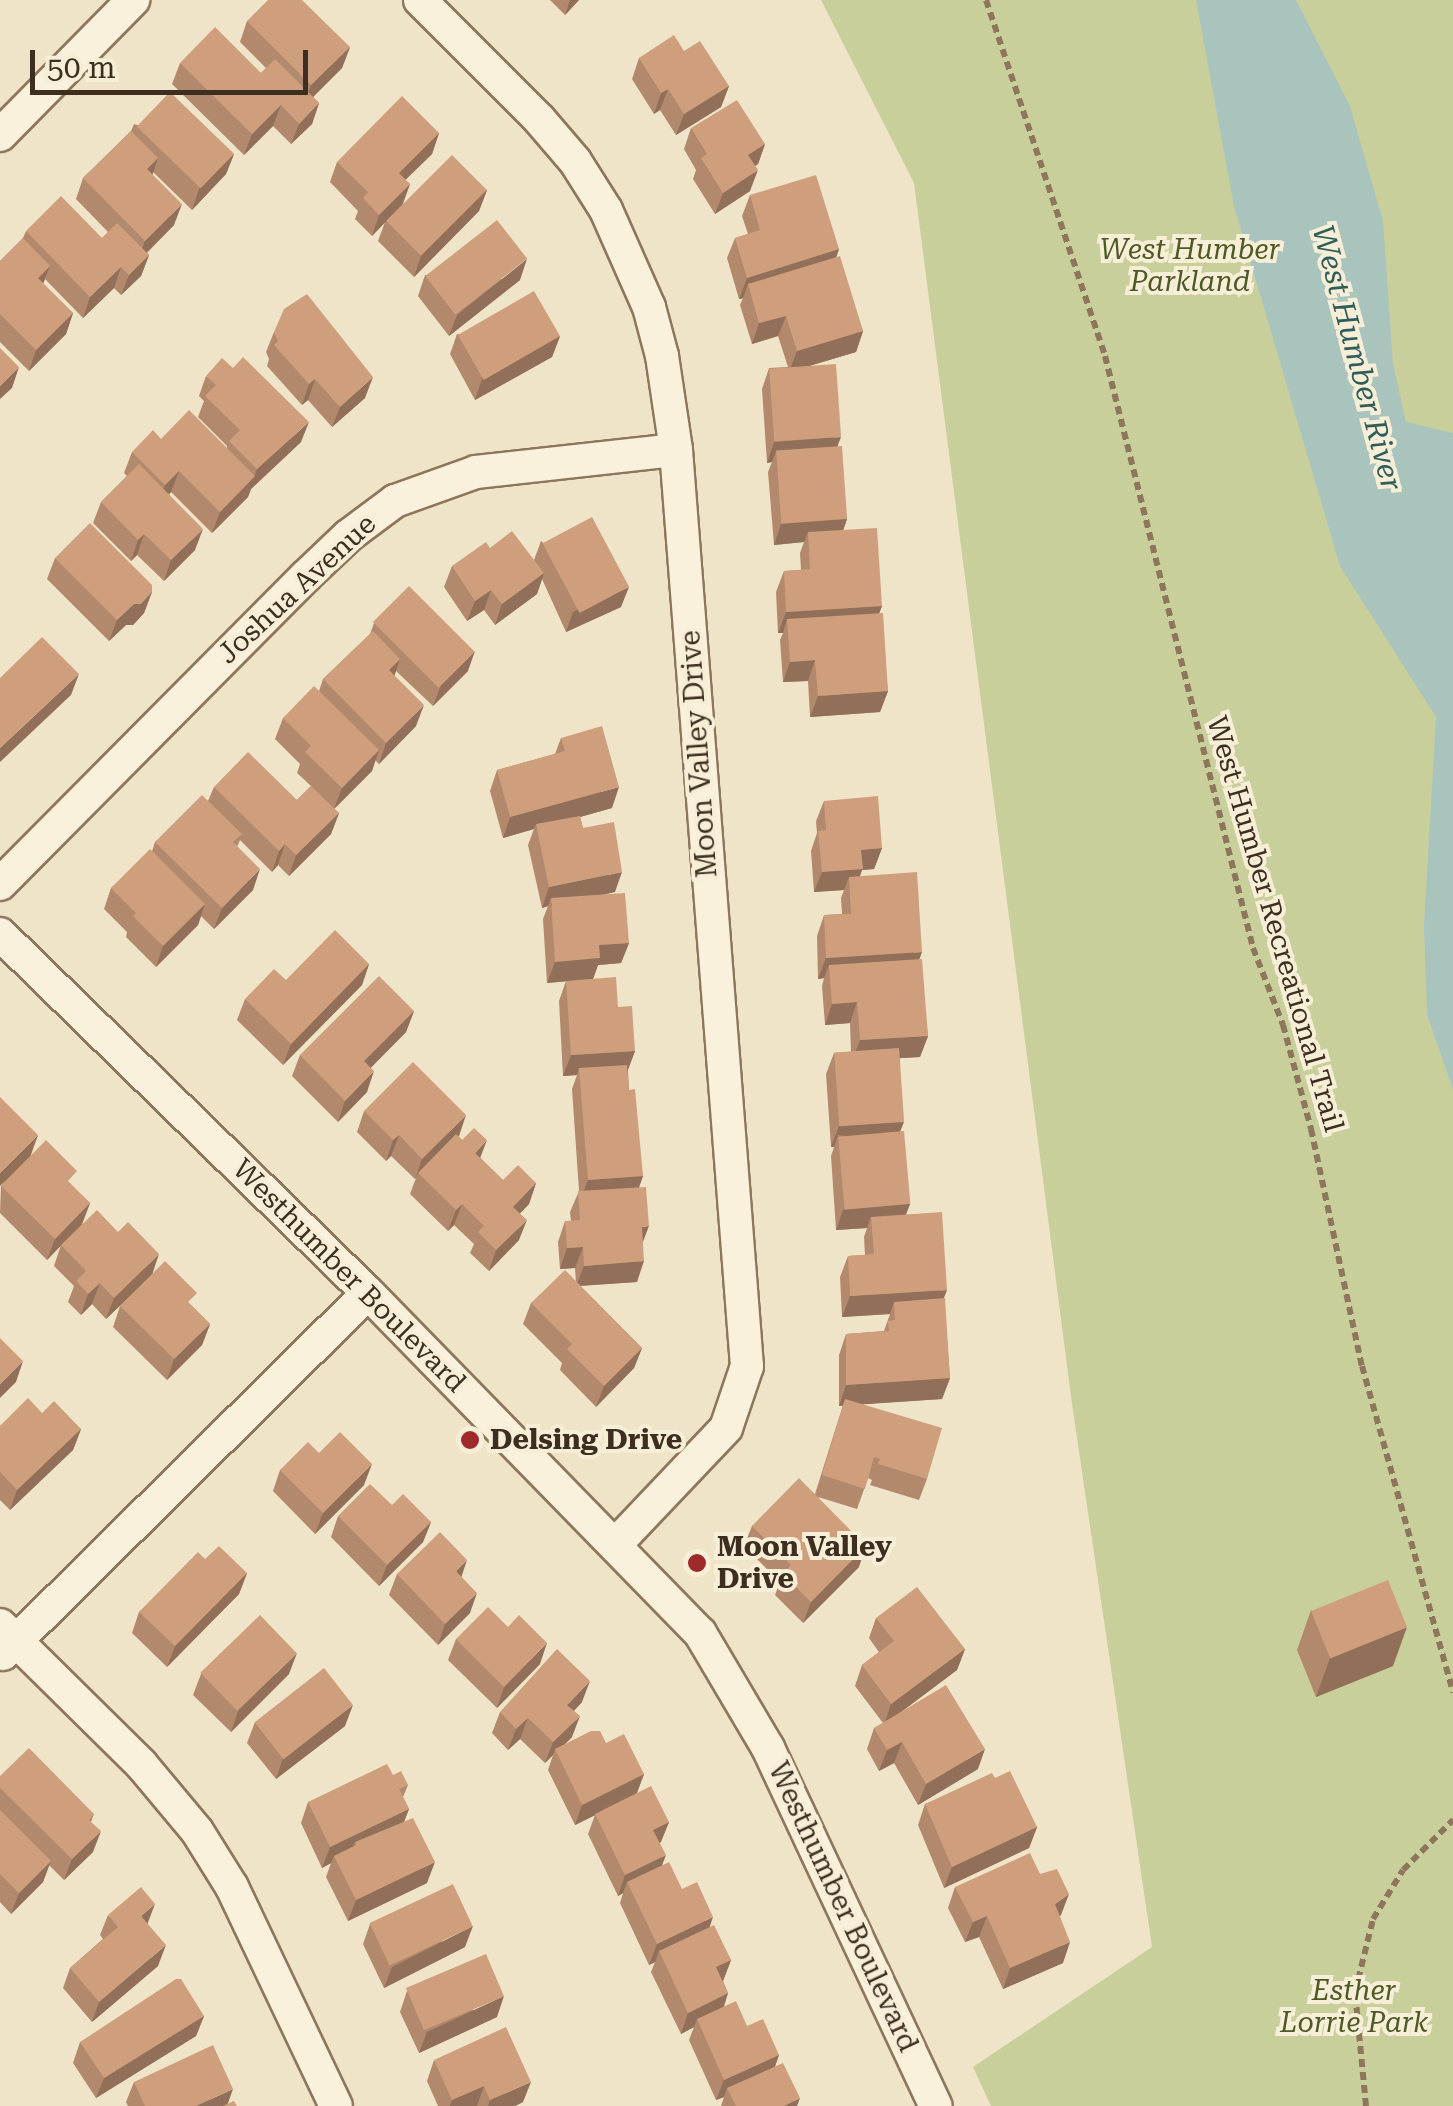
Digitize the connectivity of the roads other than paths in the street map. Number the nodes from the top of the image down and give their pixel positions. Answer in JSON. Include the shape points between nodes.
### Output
{"nodes":[{"id":1,"x":133,"y":0,"type":"edge"},
{"id":2,"x":420,"y":0,"type":"edge"},
{"id":3,"x":0,"y":135,"type":"edge"},
{"id":4,"x":676,"y":450,"type":"junction"},
{"id":5,"x":0,"y":884,"type":"edge"},
{"id":6,"x":0,"y":934,"type":"edge"},
{"id":7,"x":368,"y":1293,"type":"junction"},
{"id":8,"x":616,"y":1544,"type":"junction"},
{"id":9,"x":5,"y":1641,"type":"edge"},
{"id":10,"x":336,"y":2106,"type":"edge"},
{"id":11,"x":936,"y":2106,"type":"edge"}],
"edges":[{"from":1,"to":3,"type":"street"},
{"from":2,"to":4,"type":"street","name":"Moon Valley Drive","via":[[539,119],[606,210],[649,307]]},
{"from":4,"to":5,"type":"street","name":"Joshua Avenue","via":[[476,472],[396,501],[291,591]]},
{"from":4,"to":8,"type":"street","name":"Moon Valley Drive","via":[[747,1366],[726,1428]]},
{"from":6,"to":7,"type":"street","name":"Westhumber Boulevard"},
{"from":7,"to":8,"type":"street","name":"Westhumber Boulevard"},
{"from":7,"to":9,"type":"street"},
{"from":8,"to":11,"type":"street","name":"Westhumber Boulevard","via":[[700,1633],[729,1676]]},
{"from":9,"to":10,"type":"street","via":[[140,1764],[197,1831],[232,1887]]}]}
